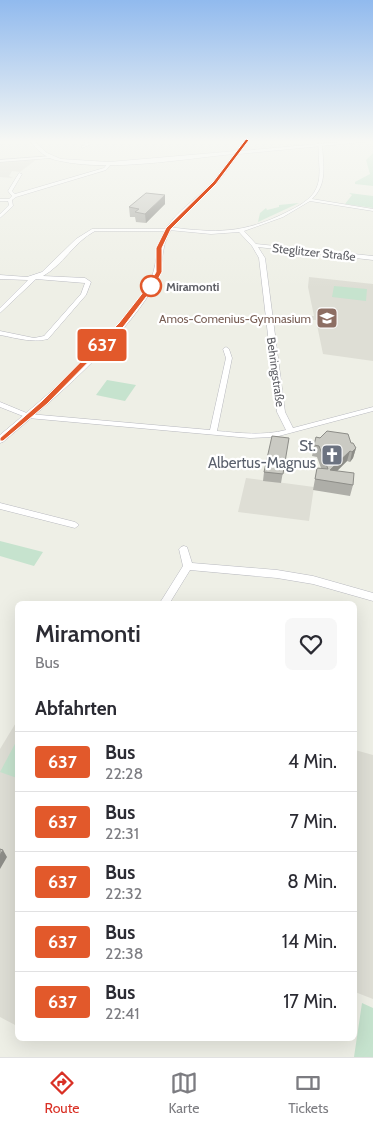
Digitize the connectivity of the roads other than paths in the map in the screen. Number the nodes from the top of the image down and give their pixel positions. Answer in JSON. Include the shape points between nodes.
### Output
{"nodes":[{"id":1,"x":11,"y":189,"type":"edge"},
{"id":2,"x":40,"y":189,"type":"edge"},
{"id":3,"x":209,"y":189,"type":"edge"},
{"id":4,"x":318,"y":189,"type":"edge"},
{"id":5,"x":12,"y":198,"type":"junction"},
{"id":6,"x":0,"y":200,"type":"edge"},
{"id":7,"x":309,"y":200,"type":"junction"},
{"id":8,"x":373,"y":210,"type":"edge"},
{"id":9,"x":0,"y":217,"type":"edge"},
{"id":10,"x":168,"y":229,"type":"junction"},
{"id":11,"x":240,"y":230,"type":"junction"},
{"id":12,"x":254,"y":245,"type":"junction"},
{"id":13,"x":373,"y":258,"type":"edge"},
{"id":14,"x":0,"y":277,"type":"edge"},
{"id":15,"x":35,"y":277,"type":"junction"},
{"id":16,"x":0,"y":310,"type":"edge"},
{"id":17,"x":0,"y":333,"type":"edge"},
{"id":18,"x":226,"y":349,"type":"dead end"},
{"id":19,"x":0,"y":404,"type":"edge"},
{"id":20,"x":373,"y":409,"type":"edge"},
{"id":21,"x":28,"y":416,"type":"junction"},
{"id":22,"x":290,"y":430,"type":"junction"},
{"id":23,"x":213,"y":432,"type":"junction"},
{"id":24,"x":0,"y":440,"type":"edge"},
{"id":25,"x":0,"y":506,"type":"edge"},
{"id":26,"x":75,"y":525,"type":"dead end"},
{"id":27,"x":184,"y":550,"type":"dead end"},
{"id":28,"x":188,"y":566,"type":"junction"},
{"id":29,"x":373,"y":597,"type":"edge"},
{"id":30,"x":166,"y":601,"type":"dead end"}],
"edges":[{"from":1,"to":5,"type":"street"},
{"from":2,"to":5,"type":"street"},
{"from":3,"to":10,"type":"street"},
{"from":4,"to":7,"type":"street"},
{"from":5,"to":6,"type":"street"},
{"from":5,"to":9,"type":"street","via":[[11,205]]},
{"from":7,"to":8,"type":"street"},
{"from":7,"to":11,"type":"street","via":[[287,213]]},
{"from":10,"to":11,"type":"street"},
{"from":10,"to":15,"type":"street","via":[[94,230]]},
{"from":10,"to":21,"type":"street","via":[[159,248],[159,272],[151,287],[105,343]]},
{"from":11,"to":12,"type":"street","name":"Behringstraße"},
{"from":12,"to":13,"type":"street","name":"Steglitzer Straße"},
{"from":12,"to":22,"type":"street","name":"Behringstraße","via":[[262,258],[281,412]]},
{"from":14,"to":15,"type":"street"},
{"from":15,"to":16,"type":"street"},
{"from":15,"to":17,"type":"street","via":[[88,282],[84,294],[46,338],[38,341]]},
{"from":18,"to":23,"type":"street","via":[[229,358]]},
{"from":19,"to":21,"type":"street"},
{"from":20,"to":22,"type":"street"},
{"from":21,"to":23,"type":"street"},
{"from":21,"to":24,"type":"street"},
{"from":22,"to":23,"type":"street","via":[[263,436]]},
{"from":25,"to":26,"type":"street"},
{"from":27,"to":28,"type":"street"},
{"from":28,"to":29,"type":"street","via":[[313,580]]},
{"from":28,"to":30,"type":"street"}]}
